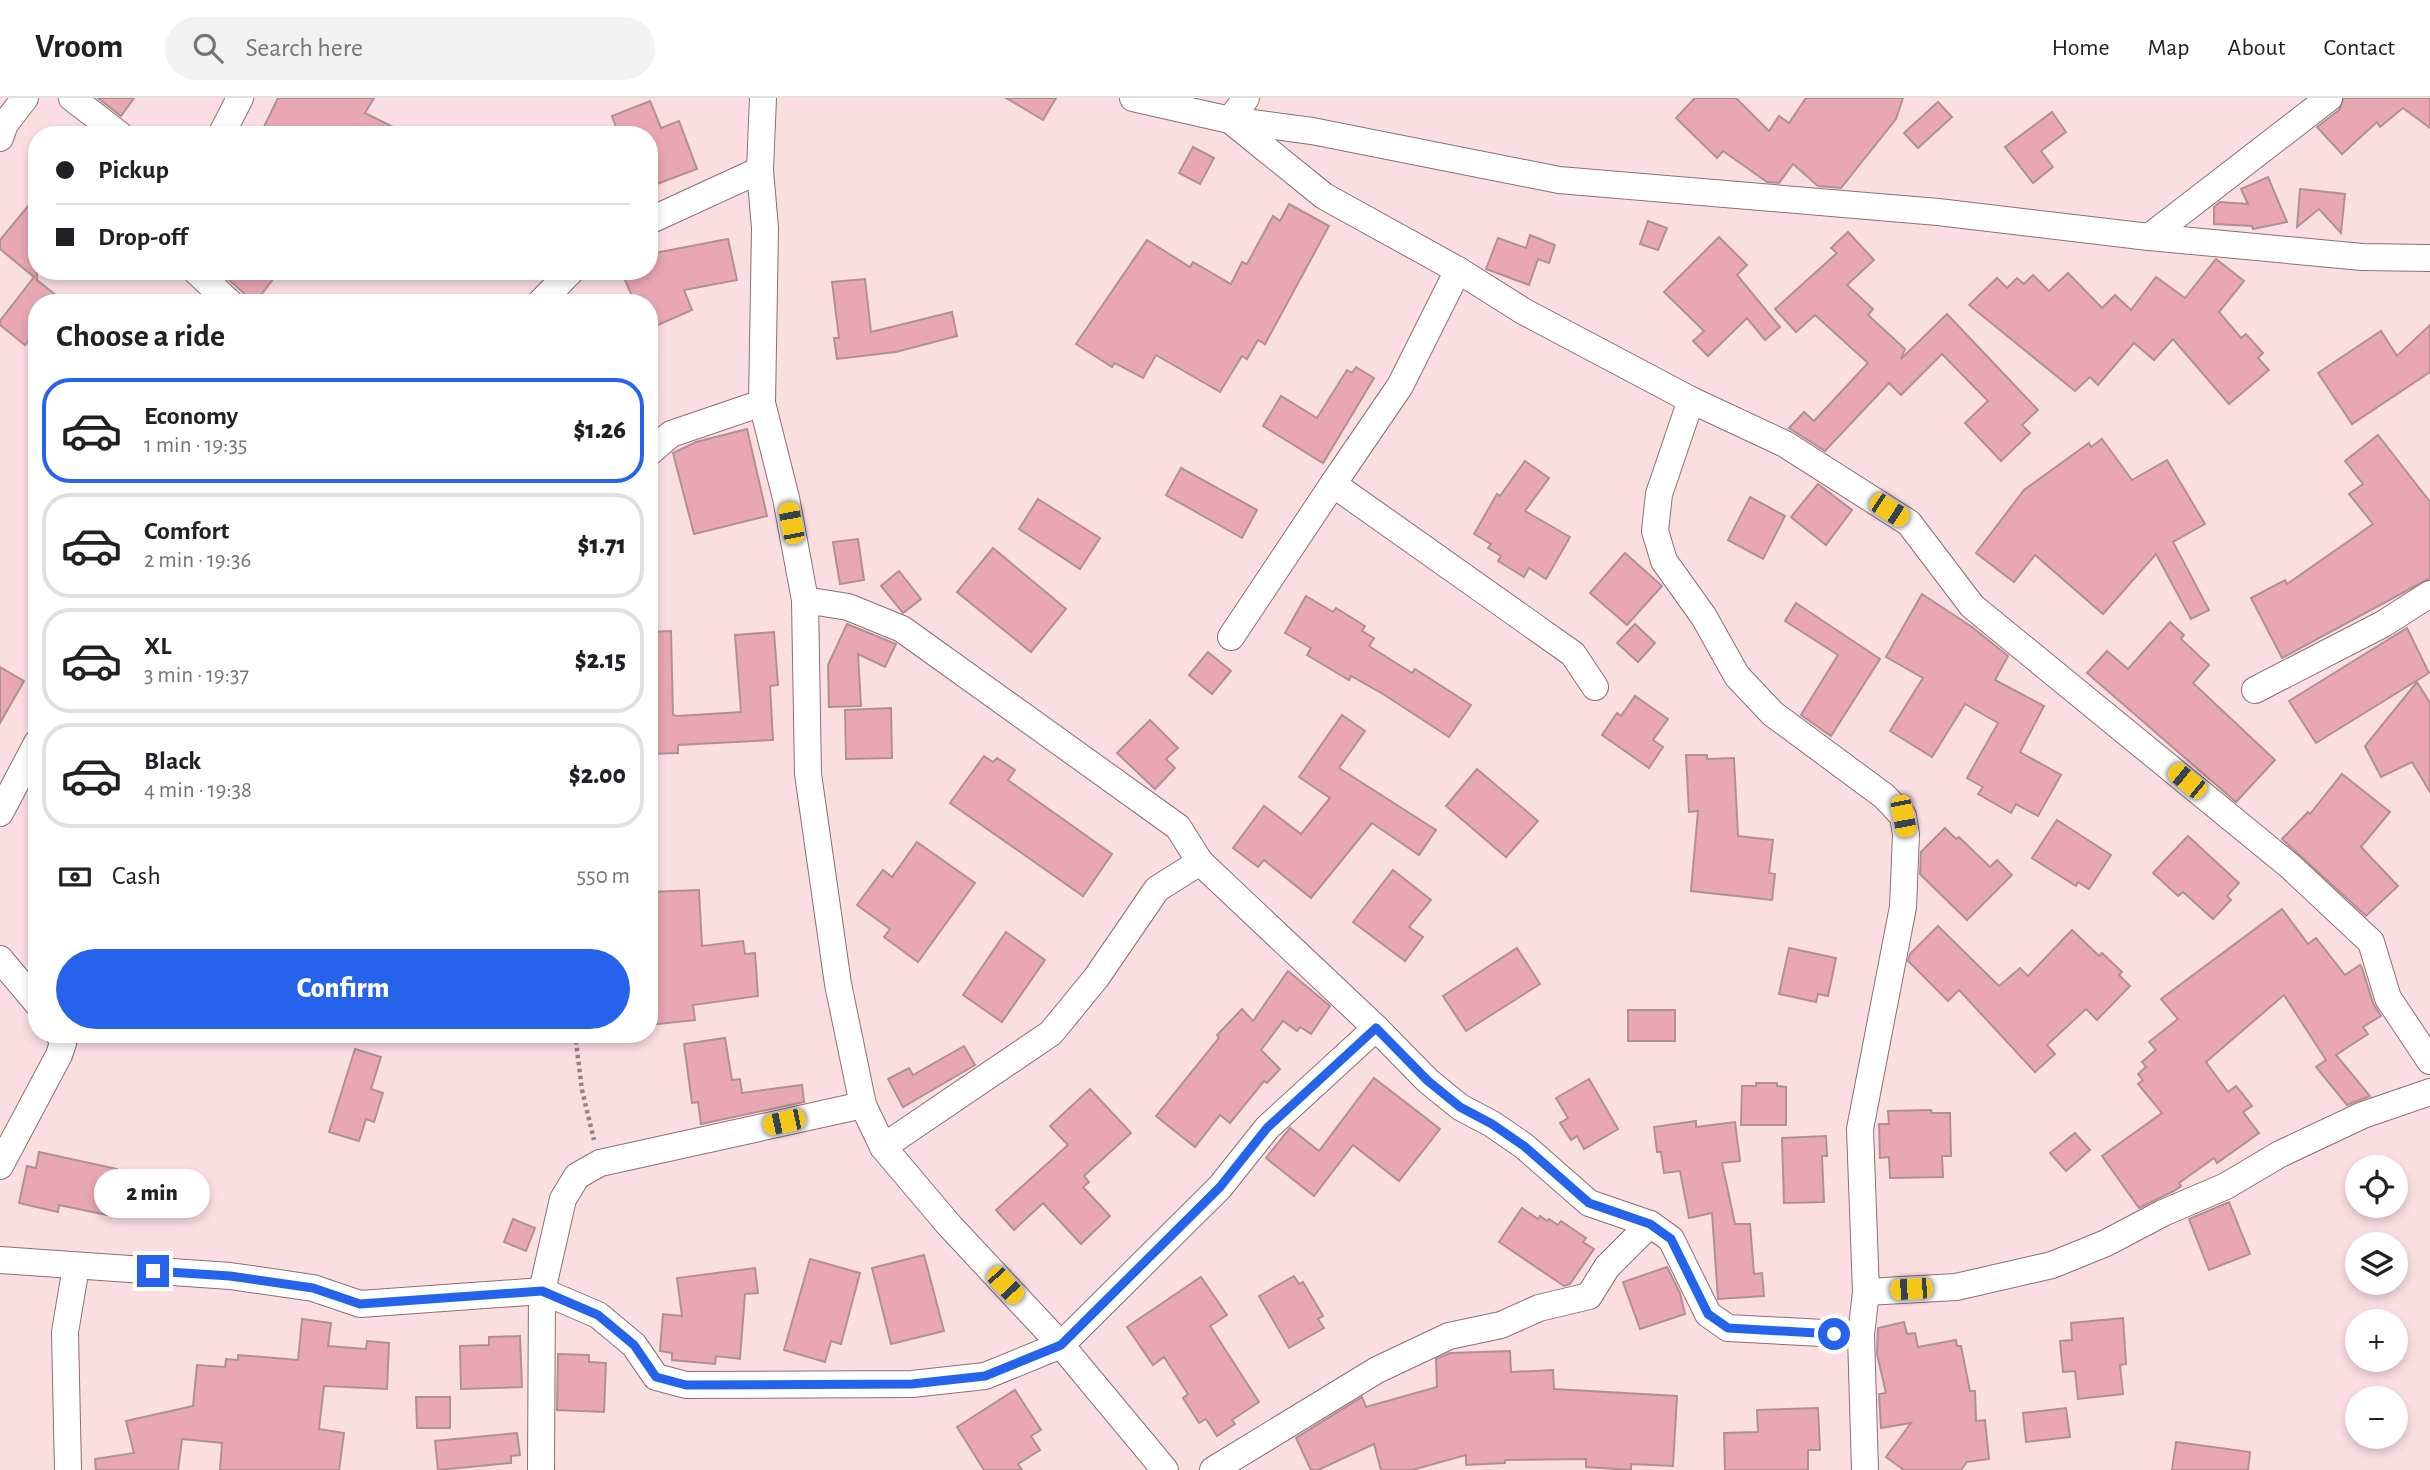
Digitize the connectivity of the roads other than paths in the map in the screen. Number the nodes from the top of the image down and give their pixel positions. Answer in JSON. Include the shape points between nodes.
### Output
{"nodes":[{"id":1,"x":25,"y":98,"type":"edge"},
{"id":2,"x":72,"y":98,"type":"edge"},
{"id":3,"x":240,"y":98,"type":"edge"},
{"id":4,"x":763,"y":98,"type":"edge"},
{"id":5,"x":1133,"y":98,"type":"edge"},
{"id":6,"x":1246,"y":98,"type":"edge"},
{"id":7,"x":2329,"y":98,"type":"edge"},
{"id":8,"x":1230,"y":121,"type":"junction"},
{"id":9,"x":108,"y":126,"type":"edge"},
{"id":10,"x":226,"y":126,"type":"edge"},
{"id":11,"x":2,"y":128,"type":"edge"},
{"id":12,"x":760,"y":170,"type":"junction"},
{"id":13,"x":658,"y":217,"type":"edge"},
{"id":14,"x":2149,"y":237,"type":"junction"},
{"id":15,"x":2430,"y":258,"type":"edge"},
{"id":16,"x":1458,"y":270,"type":"junction"},
{"id":17,"x":206,"y":280,"type":"edge"},
{"id":18,"x":562,"y":280,"type":"edge"},
{"id":19,"x":220,"y":294,"type":"edge"},
{"id":20,"x":549,"y":294,"type":"edge"},
{"id":21,"x":1691,"y":400,"type":"junction"},
{"id":22,"x":762,"y":403,"type":"junction"},
{"id":23,"x":658,"y":445,"type":"edge"},
{"id":24,"x":1333,"y":484,"type":"junction"},
{"id":25,"x":2430,"y":594,"type":"edge"},
{"id":26,"x":805,"y":600,"type":"junction"},
{"id":27,"x":1231,"y":637,"type":"dead end"},
{"id":28,"x":1595,"y":687,"type":"dead end"},
{"id":29,"x":2255,"y":690,"type":"dead end"},
{"id":30,"x":28,"y":760,"type":"edge"},
{"id":31,"x":0,"y":813,"type":"edge"},
{"id":32,"x":1200,"y":862,"type":"junction"},
{"id":33,"x":0,"y":959,"type":"edge"},
{"id":34,"x":28,"y":992,"type":"edge"},
{"id":35,"x":1376,"y":1028,"type":"junction"},
{"id":36,"x":63,"y":1043,"type":"edge"},
{"id":37,"x":2430,"y":1061,"type":"edge"},
{"id":38,"x":2430,"y":1093,"type":"edge"},
{"id":39,"x":863,"y":1105,"type":"junction"},
{"id":40,"x":883,"y":1147,"type":"junction"},
{"id":41,"x":0,"y":1166,"type":"edge"},
{"id":42,"x":1650,"y":1224,"type":"junction"},
{"id":43,"x":0,"y":1260,"type":"edge"},
{"id":44,"x":76,"y":1267,"type":"junction"},
{"id":45,"x":542,"y":1291,"type":"junction"},
{"id":46,"x":1866,"y":1292,"type":"junction"},
{"id":47,"x":1861,"y":1335,"type":"junction"},
{"id":48,"x":1061,"y":1345,"type":"junction"},
{"id":49,"x":68,"y":1470,"type":"edge"},
{"id":50,"x":541,"y":1470,"type":"edge"},
{"id":51,"x":1165,"y":1470,"type":"edge"},
{"id":52,"x":1213,"y":1470,"type":"edge"},
{"id":53,"x":1865,"y":1470,"type":"edge"}],
"edges":[{"from":1,"to":11,"type":"street"},
{"from":2,"to":9,"type":"street"},
{"from":3,"to":10,"type":"street"},
{"from":4,"to":12,"type":"street"},
{"from":5,"to":8,"type":"street"},
{"from":6,"to":8,"type":"street"},
{"from":7,"to":14,"type":"street"},
{"from":8,"to":14,"type":"street","via":[[1312,131],[1559,180],[1938,212]]},
{"from":8,"to":16,"type":"street","via":[[1324,196]]},
{"from":12,"to":13,"type":"street"},
{"from":12,"to":22,"type":"street","via":[[765,228]]},
{"from":14,"to":15,"type":"street","via":[[2362,257]]},
{"from":16,"to":21,"type":"street","via":[[1523,311]]},
{"from":16,"to":24,"type":"street","via":[[1400,386]]},
{"from":17,"to":19,"type":"street"},
{"from":18,"to":20,"type":"street"},
{"from":21,"to":37,"type":"street","via":[[1785,444],[1909,523],[1972,606],[2291,867],[2371,942],[2388,998]]},
{"from":21,"to":46,"type":"street","via":[[1659,494],[1656,531],[1664,561],[1704,617],[1737,676],[1773,714],[1884,796],[1903,816],[1903,907],[1860,1129]]},
{"from":22,"to":23,"type":"street","via":[[671,434]]},
{"from":22,"to":26,"type":"street"},
{"from":24,"to":27,"type":"street"},
{"from":24,"to":28,"type":"street","via":[[1573,654]]},
{"from":25,"to":29,"type":"street","via":[[2383,624]]},
{"from":26,"to":32,"type":"street","via":[[848,607],[902,629],[1178,827]]},
{"from":26,"to":39,"type":"street","via":[[808,774],[838,984]]},
{"from":30,"to":31,"type":"street"},
{"from":32,"to":35,"type":"street"},
{"from":32,"to":40,"type":"street","via":[[1157,889],[1096,978],[1051,1032]]},
{"from":33,"to":34,"type":"street"},
{"from":35,"to":42,"type":"street","via":[[1438,1090],[1524,1146],[1589,1203]]},
{"from":35,"to":48,"type":"street","via":[[1267,1128],[1220,1187]]},
{"from":36,"to":41,"type":"street"},
{"from":38,"to":46,"type":"street","via":[[2351,1120],[2226,1186],[2052,1265],[1956,1287]]},
{"from":39,"to":40,"type":"street"},
{"from":39,"to":45,"type":"street","via":[[600,1163],[577,1176],[563,1199]]},
{"from":40,"to":48,"type":"street"},
{"from":42,"to":47,"type":"street","via":[[1679,1249],[1708,1314],[1728,1328]]},
{"from":42,"to":52,"type":"street","via":[[1607,1267],[1589,1296],[1539,1308],[1501,1325],[1449,1336],[1377,1370]]},
{"from":43,"to":44,"type":"street"},
{"from":44,"to":45,"type":"street","via":[[230,1276],[313,1288],[360,1304]]},
{"from":44,"to":49,"type":"street","via":[[65,1332]]},
{"from":45,"to":48,"type":"street","via":[[598,1315],[634,1345],[656,1377],[686,1385],[912,1384],[985,1376]]},
{"from":45,"to":50,"type":"street"},
{"from":46,"to":47,"type":"street"},
{"from":47,"to":53,"type":"street"},
{"from":48,"to":51,"type":"street"}]}
